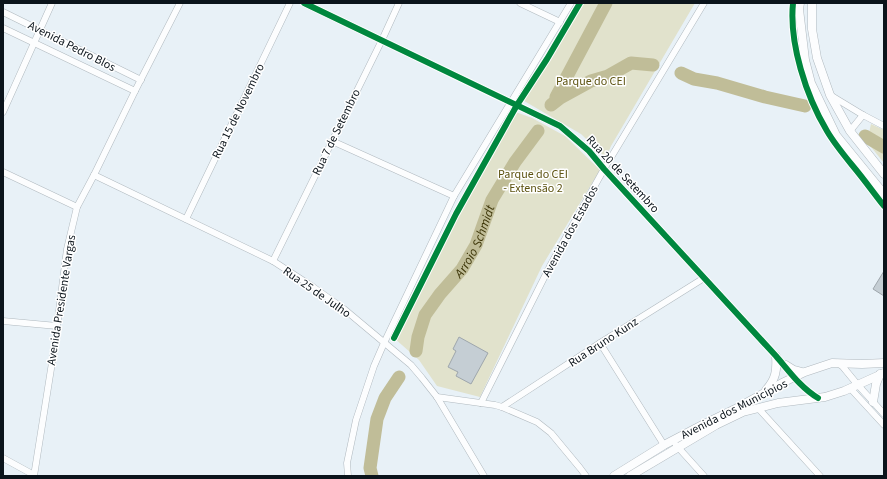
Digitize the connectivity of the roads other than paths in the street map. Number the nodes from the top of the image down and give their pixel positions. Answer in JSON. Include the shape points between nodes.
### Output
{"nodes":[{"id":1,"x":52,"y":3,"type":"edge"},
{"id":2,"x":180,"y":3,"type":"edge"},
{"id":3,"x":290,"y":3,"type":"edge"},
{"id":4,"x":304,"y":3,"type":"edge"},
{"id":5,"x":399,"y":3,"type":"edge"},
{"id":6,"x":520,"y":3,"type":"edge"},
{"id":7,"x":571,"y":3,"type":"edge"},
{"id":8,"x":704,"y":3,"type":"edge"},
{"id":9,"x":800,"y":3,"type":"edge"},
{"id":10,"x":812,"y":3,"type":"edge"},
{"id":11,"x":3,"y":12,"type":"edge"},
{"id":12,"x":560,"y":22,"type":"junction"},
{"id":13,"x":3,"y":28,"type":"edge"},
{"id":14,"x":40,"y":30,"type":"junction"},
{"id":15,"x":382,"y":40,"type":"junction"},
{"id":16,"x":34,"y":43,"type":"junction"},
{"id":17,"x":141,"y":80,"type":"junction"},
{"id":18,"x":135,"y":91,"type":"junction"},
{"id":19,"x":830,"y":95,"type":"junction"},
{"id":20,"x":511,"y":102,"type":"junction"},
{"id":21,"x":3,"y":112,"type":"edge"},
{"id":22,"x":863,"y":115,"type":"junction"},
{"id":23,"x":884,"y":126,"type":"edge"},
{"id":24,"x":850,"y":131,"type":"junction"},
{"id":25,"x":332,"y":141,"type":"junction"},
{"id":26,"x":604,"y":169,"type":"junction"},
{"id":27,"x":3,"y":172,"type":"edge"},
{"id":28,"x":884,"y":174,"type":"edge"},
{"id":29,"x":94,"y":175,"type":"junction"},
{"id":30,"x":884,"y":194,"type":"edge"},
{"id":31,"x":454,"y":196,"type":"junction"},
{"id":32,"x":78,"y":207,"type":"junction"},
{"id":33,"x":186,"y":219,"type":"junction"},
{"id":34,"x":273,"y":261,"type":"junction"},
{"id":35,"x":704,"y":278,"type":"junction"},
{"id":36,"x":3,"y":321,"type":"edge"},
{"id":37,"x":57,"y":326,"type":"junction"},
{"id":38,"x":384,"y":343,"type":"junction"},
{"id":39,"x":600,"y":343,"type":"junction"},
{"id":40,"x":776,"y":356,"type":"junction"},
{"id":41,"x":838,"y":363,"type":"junction"},
{"id":42,"x":884,"y":363,"type":"edge"},
{"id":43,"x":805,"y":372,"type":"junction"},
{"id":44,"x":882,"y":373,"type":"edge"},
{"id":45,"x":795,"y":377,"type":"junction"},
{"id":46,"x":854,"y":386,"type":"junction"},
{"id":47,"x":762,"y":394,"type":"junction"},
{"id":48,"x":437,"y":397,"type":"junction"},
{"id":49,"x":818,"y":398,"type":"junction"},
{"id":50,"x":873,"y":402,"type":"junction"},
{"id":51,"x":481,"y":403,"type":"junction"},
{"id":52,"x":502,"y":407,"type":"junction"},
{"id":53,"x":758,"y":408,"type":"junction"},
{"id":54,"x":882,"y":412,"type":"edge"},
{"id":55,"x":875,"y":415,"type":"junction"},
{"id":56,"x":884,"y":425,"type":"edge"},
{"id":57,"x":673,"y":440,"type":"junction"},
{"id":58,"x":664,"y":445,"type":"junction"},
{"id":59,"x":678,"y":448,"type":"junction"},
{"id":60,"x":3,"y":458,"type":"edge"},
{"id":61,"x":580,"y":468,"type":"junction"},
{"id":62,"x":34,"y":475,"type":"edge"},
{"id":63,"x":348,"y":476,"type":"edge"},
{"id":64,"x":484,"y":476,"type":"edge"},
{"id":65,"x":586,"y":476,"type":"edge"},
{"id":66,"x":591,"y":476,"type":"edge"},
{"id":67,"x":614,"y":476,"type":"edge"},
{"id":68,"x":630,"y":476,"type":"edge"},
{"id":69,"x":704,"y":476,"type":"edge"},
{"id":70,"x":820,"y":476,"type":"edge"}],
"edges":[{"from":1,"to":14,"type":"street"},
{"from":2,"to":17,"type":"street","name":"Avenida Presidente Vargas"},
{"from":3,"to":33,"type":"street","name":"Rua 15 de Novembro"},
{"from":4,"to":15,"type":"street","name":"Rua 20 de Setembro"},
{"from":5,"to":15,"type":"street","name":"Rua 7 de Setembro"},
{"from":6,"to":12,"type":"street"},
{"from":7,"to":12,"type":"street"},
{"from":8,"to":26,"type":"street","name":"Avenida dos Estados"},
{"from":9,"to":30,"type":"main road","via":[[804,60],[811,83],[836,135]]},
{"from":10,"to":19,"type":"main road","via":[[812,29],[817,58]]},
{"from":11,"to":14,"type":"street","name":"Avenida Pedro Blos"},
{"from":12,"to":20,"type":"street"},
{"from":13,"to":16,"type":"street","name":"Avenida Pedro Blos"},
{"from":14,"to":16,"type":"street"},
{"from":14,"to":17,"type":"street","name":"Avenida Pedro Blos"},
{"from":15,"to":20,"type":"street","name":"Rua 20 de Setembro"},
{"from":15,"to":25,"type":"street","name":"Rua 7 de Setembro"},
{"from":16,"to":18,"type":"street","name":"Avenida Pedro Blos"},
{"from":16,"to":21,"type":"street"},
{"from":17,"to":18,"type":"street","name":"Avenida Presidente Vargas"},
{"from":18,"to":29,"type":"street","name":"Avenida Presidente Vargas"},
{"from":19,"to":22,"type":"street"},
{"from":19,"to":24,"type":"main road"},
{"from":20,"to":26,"type":"street","name":"Rua 20 de Setembro","via":[[560,126],[589,151]]},
{"from":20,"to":31,"type":"street"},
{"from":22,"to":23,"type":"street"},
{"from":22,"to":24,"type":"street"},
{"from":24,"to":28,"type":"main road"},
{"from":25,"to":31,"type":"street"},
{"from":25,"to":34,"type":"street","name":"Rua 7 de Setembro"},
{"from":26,"to":35,"type":"street","name":"Rua 20 de Setembro"},
{"from":26,"to":51,"type":"street","name":"Avenida dos Estados","via":[[550,266]]},
{"from":27,"to":32,"type":"street"},
{"from":29,"to":32,"type":"street","name":"Avenida Presidente Vargas"},
{"from":29,"to":33,"type":"street","name":"Rua 25 de Julho"},
{"from":31,"to":38,"type":"street"},
{"from":32,"to":37,"type":"street","name":"Avenida Presidente Vargas","via":[[67,250]]},
{"from":33,"to":34,"type":"street","name":"Rua 25 de Julho"},
{"from":34,"to":38,"type":"street","name":"Rua 25 de Julho","via":[[313,287]]},
{"from":35,"to":39,"type":"street","name":"Rua Bruno Kunz"},
{"from":35,"to":40,"type":"street","name":"Rua 20 de Setembro"},
{"from":36,"to":37,"type":"street"},
{"from":37,"to":62,"type":"street","name":"Avenida Presidente Vargas"},
{"from":38,"to":48,"type":"street","name":"Rua 25 de Julho","via":[[411,365]]},
{"from":38,"to":63,"type":"street","via":[[356,420],[347,463]]},
{"from":39,"to":52,"type":"street","name":"Rua Bruno Kunz"},
{"from":39,"to":58,"type":"street"},
{"from":40,"to":43,"type":"street","via":[[794,369]]},
{"from":40,"to":45,"type":"street","name":"Rua 20 de Setembro"},
{"from":40,"to":47,"type":"main road","via":[[776,376]]},
{"from":41,"to":42,"type":"main road","name":"Avenida dos Municípios"},
{"from":41,"to":43,"type":"main road","name":"Avenida dos Municípios"},
{"from":41,"to":46,"type":"street","via":[[849,373]]},
{"from":43,"to":45,"type":"main road","name":"Avenida dos Municípios"},
{"from":44,"to":46,"type":"main road","name":"Avenida dos Municípios"},
{"from":44,"to":50,"type":"main road","via":[[876,384]]},
{"from":45,"to":47,"type":"main road","name":"Avenida dos Municípios"},
{"from":45,"to":49,"type":"street","name":"Rua 20 de Setembro","via":[[807,391]]},
{"from":46,"to":49,"type":"main road","name":"Avenida dos Municípios"},
{"from":46,"to":50,"type":"street"},
{"from":46,"to":55,"type":"street","via":[[857,395]]},
{"from":47,"to":57,"type":"main road","name":"Avenida dos Municípios"},
{"from":48,"to":51,"type":"street"},
{"from":48,"to":64,"type":"street","name":"Rua 25 de Julho"},
{"from":49,"to":53,"type":"main road","name":"Avenida dos Municípios"},
{"from":50,"to":54,"type":"street"},
{"from":51,"to":52,"type":"street"},
{"from":52,"to":61,"type":"street","via":[[537,422],[551,433]]},
{"from":53,"to":59,"type":"main road","name":"Avenida dos Municípios","via":[[716,425]]},
{"from":53,"to":70,"type":"street"},
{"from":54,"to":55,"type":"street"},
{"from":55,"to":56,"type":"street"},
{"from":57,"to":58,"type":"main road","name":"Avenida dos Municípios"},
{"from":57,"to":59,"type":"street"},
{"from":58,"to":67,"type":"main road","name":"Avenida dos Municípios"},
{"from":59,"to":68,"type":"main road","name":"Avenida dos Municípios"},
{"from":59,"to":69,"type":"street"},
{"from":60,"to":62,"type":"street"},
{"from":61,"to":65,"type":"street"},
{"from":61,"to":66,"type":"street"}]}
